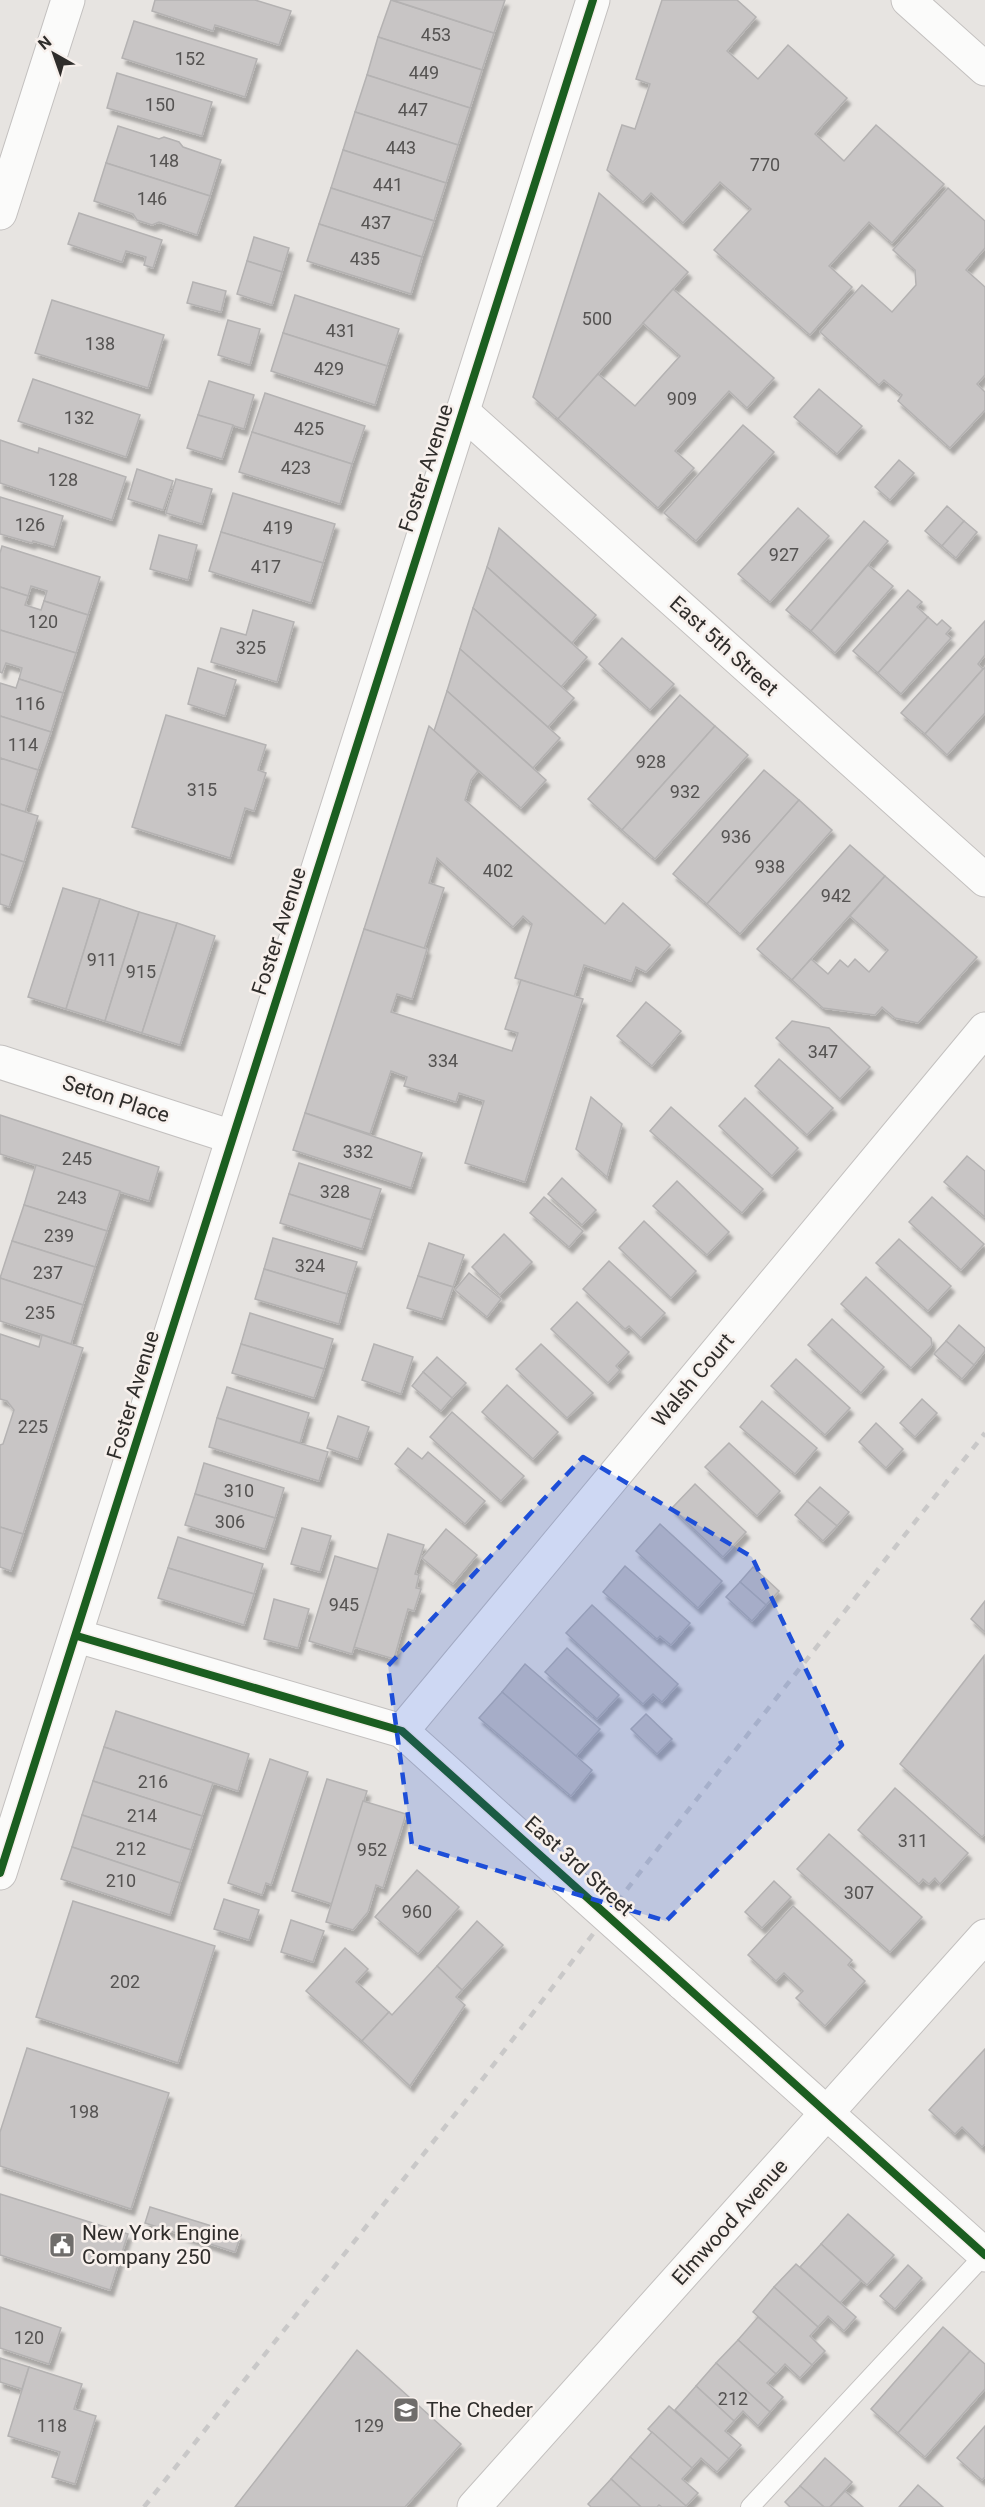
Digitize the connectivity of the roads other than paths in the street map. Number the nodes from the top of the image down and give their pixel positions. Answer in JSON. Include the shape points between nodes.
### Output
{"nodes":[{"id":1,"x":68,"y":0,"type":"edge"},
{"id":2,"x":593,"y":0,"type":"edge"},
{"id":3,"x":908,"y":0,"type":"edge"},
{"id":4,"x":985,"y":69,"type":"edge"},
{"id":5,"x":0,"y":213,"type":"edge"},
{"id":6,"x":463,"y":412,"type":"junction"},
{"id":7,"x":985,"y":880,"type":"edge"},
{"id":8,"x":985,"y":1029,"type":"edge"},
{"id":9,"x":0,"y":1062,"type":"edge"},
{"id":10,"x":232,"y":1137,"type":"junction"},
{"id":11,"x":77,"y":1636,"type":"junction"},
{"id":12,"x":402,"y":1731,"type":"junction"},
{"id":13,"x":0,"y":1873,"type":"edge"},
{"id":14,"x":985,"y":1936,"type":"edge"},
{"id":15,"x":826,"y":2114,"type":"junction"},
{"id":16,"x":985,"y":2255,"type":"edge"},
{"id":17,"x":484,"y":2504,"type":"edge"},
{"id":18,"x":750,"y":2507,"type":"edge"}],
"edges":[{"from":1,"to":5,"type":"street"},
{"from":2,"to":6,"type":"street","name":"Foster Avenue"},
{"from":3,"to":4,"type":"street"},
{"from":6,"to":7,"type":"street","name":"East 5th Street"},
{"from":6,"to":10,"type":"street","name":"Foster Avenue"},
{"from":8,"to":12,"type":"street","name":"Walsh Court"},
{"from":9,"to":10,"type":"street","name":"Seton Place"},
{"from":10,"to":11,"type":"street","name":"Foster Avenue"},
{"from":11,"to":12,"type":"street","name":"East 3rd Street"},
{"from":11,"to":13,"type":"street","name":"Foster Avenue"},
{"from":12,"to":15,"type":"street","name":"East 3rd Street","bridge":true},
{"from":14,"to":15,"type":"street","name":"Elmwood Avenue"},
{"from":15,"to":16,"type":"street","name":"East 3rd Street"},
{"from":15,"to":17,"type":"street","name":"Elmwood Avenue"},
{"from":16,"to":18,"type":"lane"}]}
